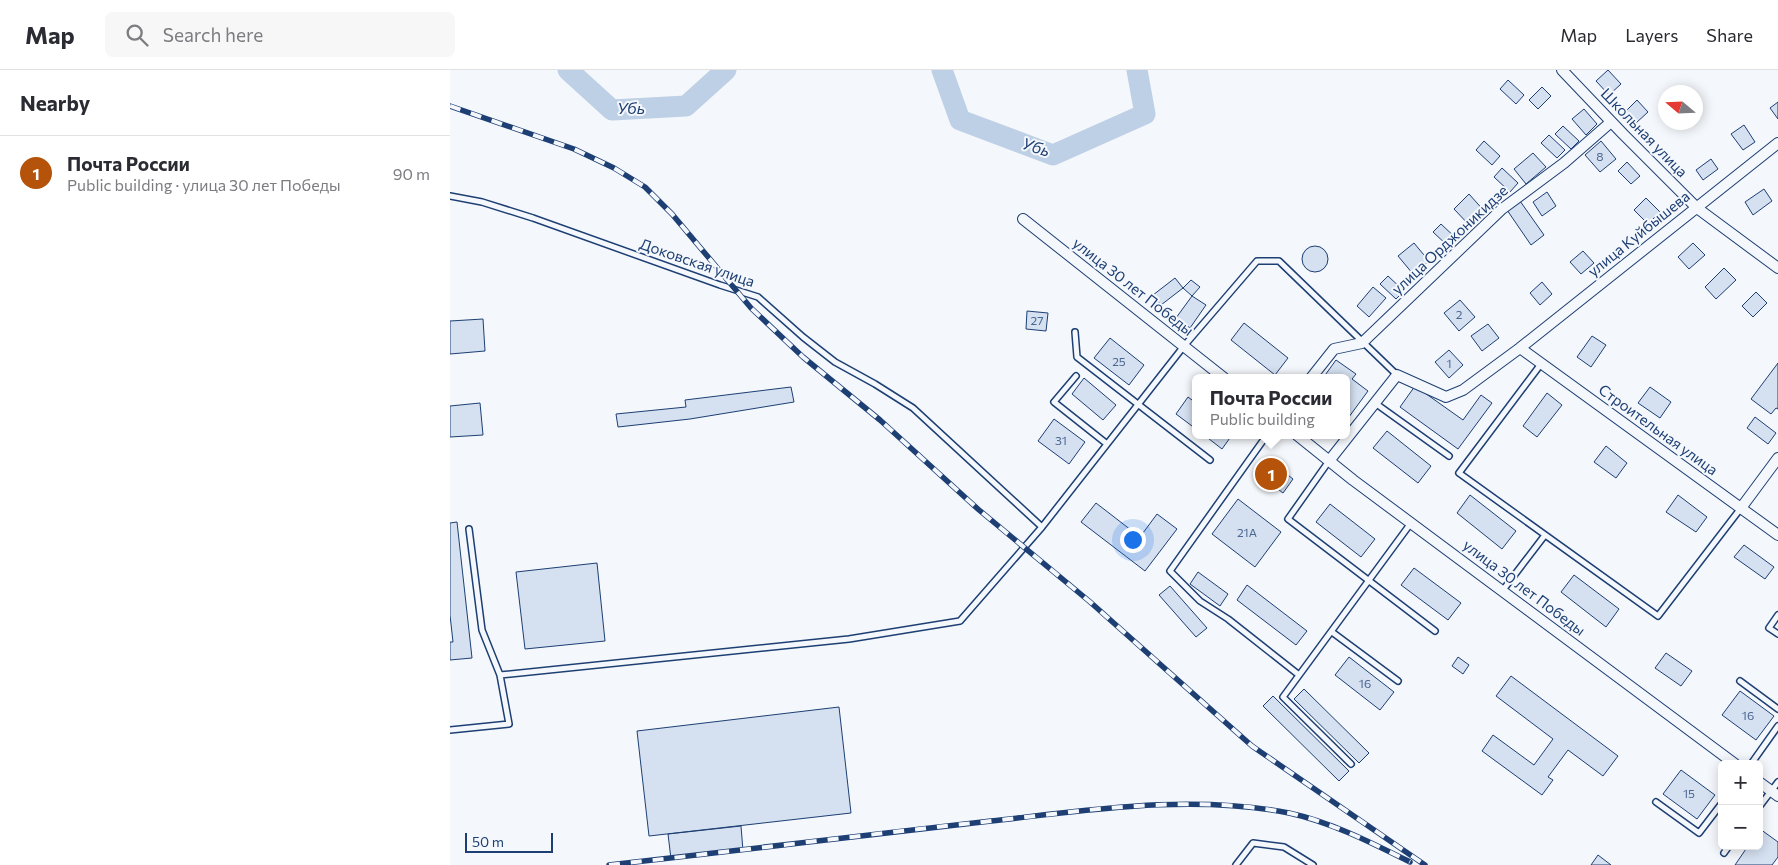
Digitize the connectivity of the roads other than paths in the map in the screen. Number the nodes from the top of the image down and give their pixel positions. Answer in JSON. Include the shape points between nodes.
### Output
{"nodes":[{"id":1,"x":1562,"y":70,"type":"edge"},
{"id":2,"x":1611,"y":122,"type":"junction"},
{"id":3,"x":1778,"y":143,"type":"edge"},
{"id":4,"x":450,"y":196,"type":"edge"},
{"id":5,"x":1696,"y":208,"type":"junction"},
{"id":6,"x":1023,"y":219,"type":"dead end"},
{"id":7,"x":1778,"y":268,"type":"edge"},
{"id":8,"x":1075,"y":332,"type":"dead end"},
{"id":9,"x":1362,"y":343,"type":"junction"},
{"id":10,"x":1184,"y":346,"type":"junction"},
{"id":11,"x":1520,"y":348,"type":"junction"},
{"id":12,"x":1541,"y":364,"type":"junction"},
{"id":13,"x":1219,"y":374,"type":"edge"},
{"id":14,"x":1314,"y":374,"type":"edge"},
{"id":15,"x":1398,"y":375,"type":"junction"},
{"id":16,"x":1076,"y":376,"type":"dead end"},
{"id":17,"x":1138,"y":403,"type":"junction"},
{"id":18,"x":1375,"y":403,"type":"junction"},
{"id":19,"x":1350,"y":435,"type":"edge"},
{"id":20,"x":1264,"y":439,"type":"edge"},
{"id":21,"x":1302,"y":439,"type":"edge"},
{"id":22,"x":1346,"y":439,"type":"edge"},
{"id":23,"x":1107,"y":444,"type":"junction"},
{"id":24,"x":1449,"y":456,"type":"dead end"},
{"id":25,"x":1778,"y":458,"type":"edge"},
{"id":26,"x":1210,"y":460,"type":"dead end"},
{"id":27,"x":1329,"y":461,"type":"junction"},
{"id":28,"x":1740,"y":508,"type":"junction"},
{"id":29,"x":1412,"y":523,"type":"junction"},
{"id":30,"x":1042,"y":527,"type":"junction"},
{"id":31,"x":469,"y":529,"type":"dead end"},
{"id":32,"x":1544,"y":535,"type":"junction"},
{"id":33,"x":1778,"y":535,"type":"edge"},
{"id":34,"x":1369,"y":581,"type":"junction"},
{"id":35,"x":1503,"y":590,"type":"junction"},
{"id":36,"x":1778,"y":615,"type":"edge"},
{"id":37,"x":1435,"y":631,"type":"dead end"},
{"id":38,"x":1332,"y":632,"type":"junction"},
{"id":39,"x":1778,"y":634,"type":"edge"},
{"id":40,"x":500,"y":675,"type":"junction"},
{"id":41,"x":1299,"y":675,"type":"junction"},
{"id":42,"x":1398,"y":681,"type":"dead end"},
{"id":43,"x":1740,"y":681,"type":"dead end"},
{"id":44,"x":1778,"y":709,"type":"edge"},
{"id":45,"x":1778,"y":726,"type":"edge"},
{"id":46,"x":450,"y":730,"type":"edge"},
{"id":47,"x":1730,"y":760,"type":"edge"},
{"id":48,"x":1754,"y":760,"type":"edge"},
{"id":49,"x":1351,"y":764,"type":"dead end"},
{"id":50,"x":1778,"y":782,"type":"edge"},
{"id":51,"x":1763,"y":785,"type":"edge"},
{"id":52,"x":1774,"y":794,"type":"edge"},
{"id":53,"x":1656,"y":802,"type":"dead end"},
{"id":54,"x":1721,"y":805,"type":"edge"},
{"id":55,"x":1761,"y":805,"type":"edge"},
{"id":56,"x":1726,"y":850,"type":"edge"},
{"id":57,"x":1724,"y":853,"type":"dead end"},
{"id":58,"x":1236,"y":865,"type":"edge"},
{"id":59,"x":1313,"y":865,"type":"edge"}],
"edges":[{"from":1,"to":2,"type":"street","name":"Школьная улица"},
{"from":2,"to":5,"type":"street","name":"Школьная улица"},
{"from":2,"to":9,"type":"street","name":"улица Орджоникидзе","via":[[1564,163],[1502,209]]},
{"from":3,"to":5,"type":"street","name":"улица Куйбышева"},
{"from":4,"to":30,"type":"lane","name":"Доковская улица","via":[[533,218],[758,297],[835,362],[913,408]]},
{"from":5,"to":7,"type":"street","name":"Школьная улица"},
{"from":5,"to":11,"type":"street","name":"улица Куйбышева"},
{"from":6,"to":10,"type":"street","name":"улица 30 лет Победы"},
{"from":8,"to":17,"type":"lane","via":[[1077,356]]},
{"from":9,"to":10,"type":"lane","via":[[1279,261],[1268,260],[1257,261]]},
{"from":9,"to":14,"type":"street","via":[[1334,349]]},
{"from":9,"to":15,"type":"lane"},
{"from":10,"to":13,"type":"street","name":"улица 30 лет Победы"},
{"from":10,"to":17,"type":"lane"},
{"from":11,"to":12,"type":"street","name":"Строительная улица"},
{"from":11,"to":15,"type":"street","name":"улица Куйбышева","via":[[1463,390],[1446,397]]},
{"from":12,"to":28,"type":"street","name":"Строительная улица"},
{"from":12,"to":32,"type":"lane","via":[[1459,473]]},
{"from":15,"to":18,"type":"street"},
{"from":16,"to":23,"type":"lane","via":[[1054,402]]},
{"from":17,"to":23,"type":"lane"},
{"from":17,"to":26,"type":"lane"},
{"from":18,"to":19,"type":"street"},
{"from":18,"to":24,"type":"lane"},
{"from":20,"to":41,"type":"lane","via":[[1170,571],[1200,601]]},
{"from":21,"to":27,"type":"street","name":"улица 30 лет Победы"},
{"from":22,"to":27,"type":"street"},
{"from":23,"to":30,"type":"lane"},
{"from":25,"to":28,"type":"street"},
{"from":27,"to":29,"type":"street","name":"улица 30 лет Победы"},
{"from":27,"to":34,"type":"lane","via":[[1288,519]]},
{"from":28,"to":32,"type":"lane","via":[[1658,616]]},
{"from":28,"to":33,"type":"street","name":"Строительная улица"},
{"from":29,"to":34,"type":"lane"},
{"from":29,"to":35,"type":"street","name":"улица 30 лет Победы"},
{"from":30,"to":40,"type":"lane","via":[[960,621],[849,639]]},
{"from":31,"to":40,"type":"lane","via":[[482,630]]},
{"from":32,"to":35,"type":"lane"},
{"from":34,"to":37,"type":"lane"},
{"from":34,"to":38,"type":"lane"},
{"from":35,"to":47,"type":"street","name":"улица 30 лет Победы"},
{"from":36,"to":39,"type":"lane","via":[[1769,628]]},
{"from":38,"to":41,"type":"lane"},
{"from":38,"to":42,"type":"lane"},
{"from":40,"to":46,"type":"lane","via":[[509,724]]},
{"from":41,"to":49,"type":"lane","via":[[1283,697]]},
{"from":43,"to":44,"type":"lane"},
{"from":45,"to":48,"type":"lane"},
{"from":50,"to":52,"type":"lane"},
{"from":51,"to":52,"type":"street"},
{"from":52,"to":55,"type":"lane"},
{"from":53,"to":54,"type":"lane","via":[[1699,833]]},
{"from":56,"to":57,"type":"lane"},
{"from":58,"to":59,"type":"lane","via":[[1253,844],[1284,848]]}]}
